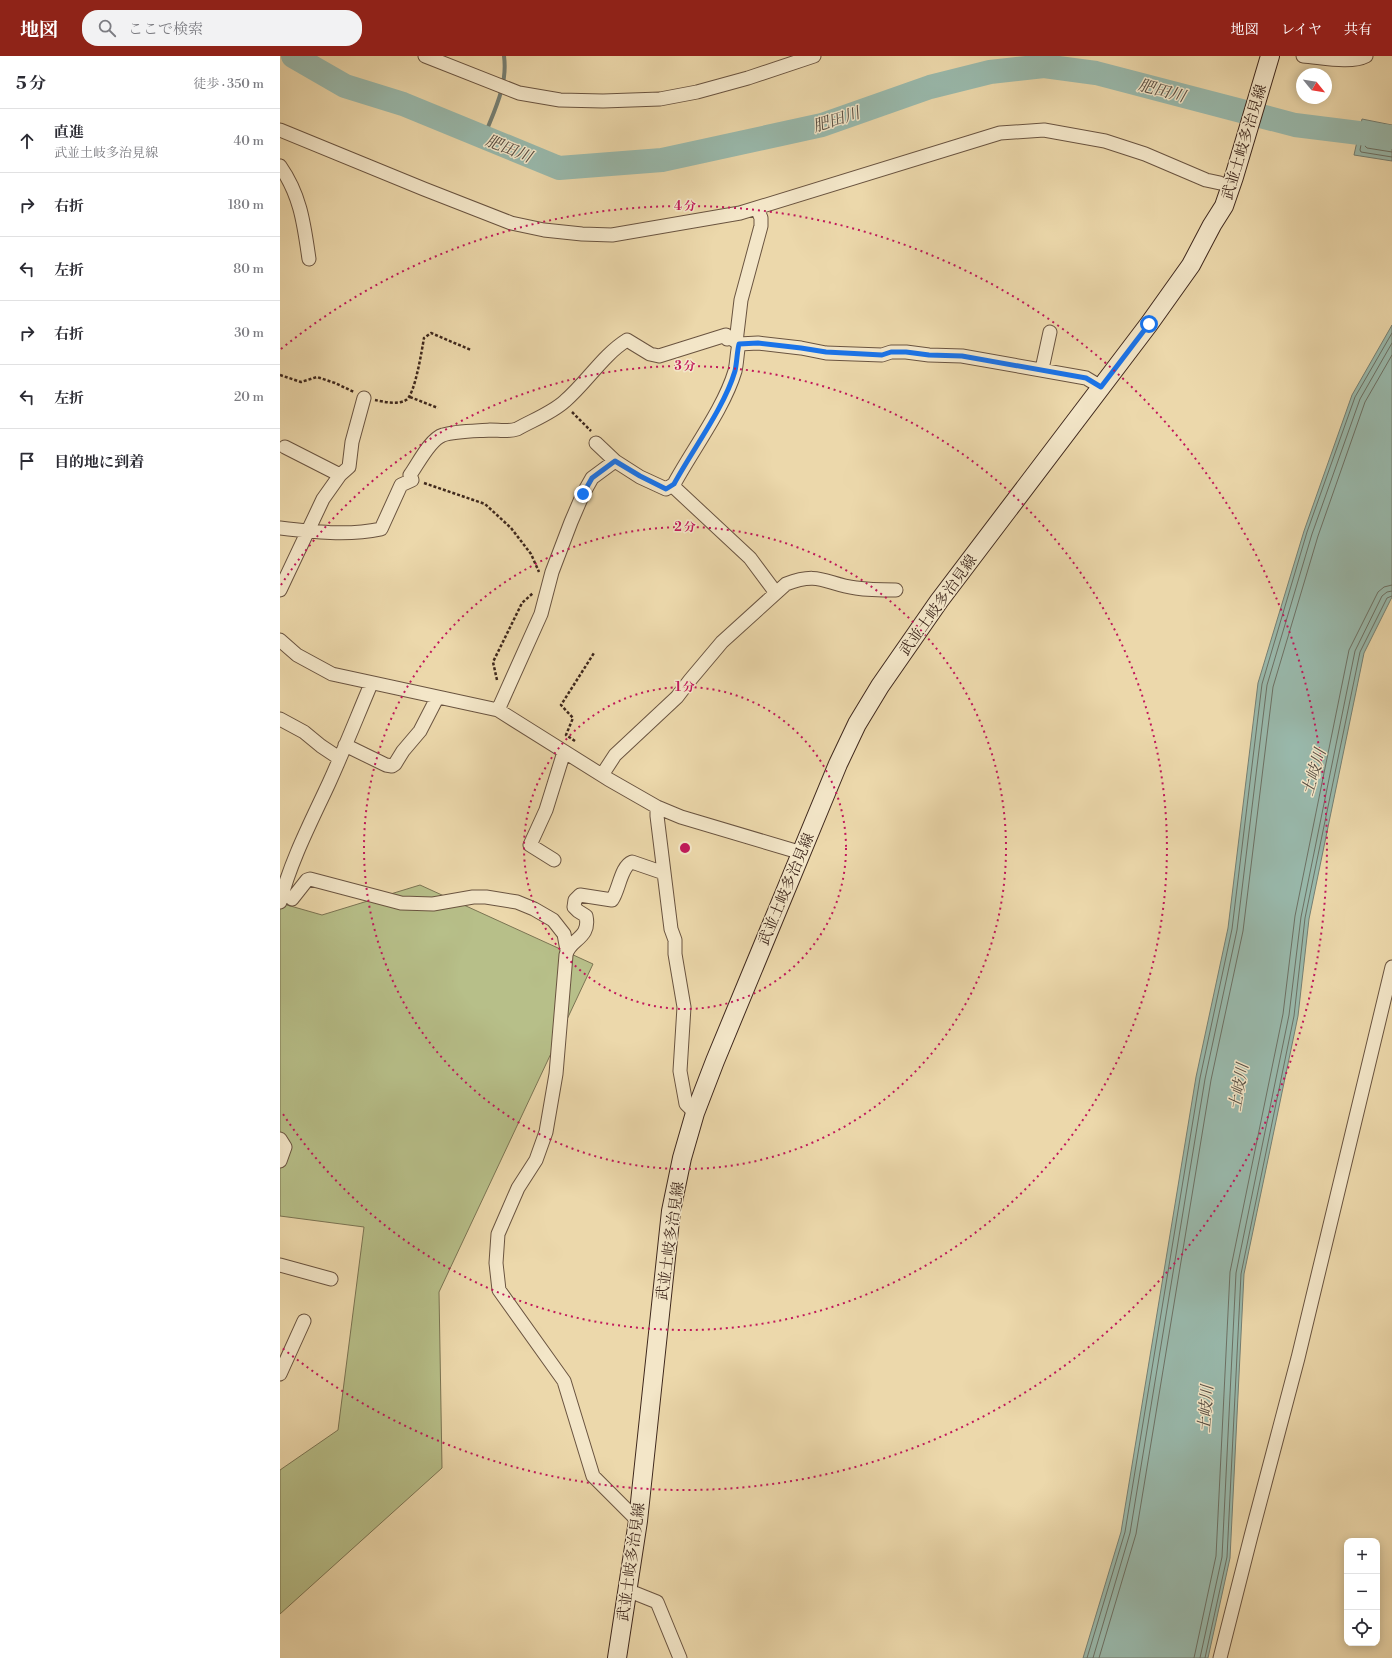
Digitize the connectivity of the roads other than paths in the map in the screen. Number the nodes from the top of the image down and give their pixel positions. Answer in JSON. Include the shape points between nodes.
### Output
{"nodes":[{"id":1,"x":425,"y":56,"type":"edge"},
{"id":2,"x":814,"y":56,"type":"edge"},
{"id":3,"x":1303,"y":56,"type":"edge"},
{"id":4,"x":1366,"y":56,"type":"edge"},
{"id":5,"x":1266,"y":57,"type":"edge"},
{"id":6,"x":280,"y":130,"type":"edge"},
{"id":7,"x":280,"y":166,"type":"edge"},
{"id":8,"x":1226,"y":178,"type":"junction"},
{"id":9,"x":757,"y":208,"type":"junction"},
{"id":10,"x":309,"y":259,"type":"dead end"},
{"id":11,"x":1050,"y":332,"type":"dead end"},
{"id":12,"x":737,"y":343,"type":"junction"},
{"id":13,"x":1042,"y":369,"type":"junction"},
{"id":14,"x":1101,"y":387,"type":"junction"},
{"id":15,"x":364,"y":398,"type":"road end"},
{"id":16,"x":596,"y":443,"type":"road end"},
{"id":17,"x":285,"y":447,"type":"dead end"},
{"id":18,"x":615,"y":461,"type":"junction"},
{"id":19,"x":340,"y":475,"type":"junction"},
{"id":20,"x":674,"y":484,"type":"junction"},
{"id":21,"x":280,"y":528,"type":"edge"},
{"id":22,"x":308,"y":532,"type":"junction"},
{"id":23,"x":280,"y":590,"type":"edge"},
{"id":24,"x":896,"y":590,"type":"dead end"},
{"id":25,"x":776,"y":594,"type":"junction"},
{"id":26,"x":280,"y":640,"type":"edge"},
{"id":27,"x":371,"y":684,"type":"junction"},
{"id":28,"x":437,"y":698,"type":"junction"},
{"id":29,"x":498,"y":710,"type":"junction"},
{"id":30,"x":280,"y":720,"type":"edge"},
{"id":31,"x":345,"y":745,"type":"junction"},
{"id":32,"x":564,"y":752,"type":"junction"},
{"id":33,"x":339,"y":758,"type":"junction"},
{"id":34,"x":602,"y":775,"type":"junction"},
{"id":35,"x":657,"y":807,"type":"junction"},
{"id":36,"x":802,"y":853,"type":"junction"},
{"id":37,"x":554,"y":860,"type":"dead end"},
{"id":38,"x":664,"y":873,"type":"junction"},
{"id":39,"x":286,"y":900,"type":"edge"},
{"id":40,"x":567,"y":950,"type":"junction"},
{"id":41,"x":1392,"y":967,"type":"edge"},
{"id":42,"x":695,"y":1113,"type":"junction"},
{"id":43,"x":280,"y":1139,"type":"edge"},
{"id":44,"x":280,"y":1161,"type":"edge"},
{"id":45,"x":280,"y":1265,"type":"edge"},
{"id":46,"x":331,"y":1279,"type":"dead end"},
{"id":47,"x":304,"y":1321,"type":"dead end"},
{"id":48,"x":280,"y":1374,"type":"edge"},
{"id":49,"x":638,"y":1521,"type":"junction"},
{"id":50,"x":627,"y":1590,"type":"junction"},
{"id":51,"x":617,"y":1658,"type":"edge"},
{"id":52,"x":680,"y":1658,"type":"edge"},
{"id":53,"x":1220,"y":1658,"type":"edge"}],
"edges":[{"from":1,"to":2,"type":"street","via":[[519,93],[560,100],[585,101],[660,99],[697,92]]},
{"from":3,"to":4,"type":"street","via":[[1361,59]]},
{"from":5,"to":8,"type":"main road","name":"武並土岐多治見線"},
{"from":6,"to":9,"type":"street","via":[[469,207],[511,222],[544,230],[612,235]]},
{"from":7,"to":10,"type":"street","via":[[290,181],[304,218]]},
{"from":8,"to":9,"type":"street","via":[[1206,180],[1145,154],[1105,142],[1044,130],[1000,133]]},
{"from":8,"to":14,"type":"main road","name":"武並土岐多治見線","via":[[1224,206],[1191,265]]},
{"from":9,"to":12,"type":"street","via":[[761,226],[741,300]]},
{"from":11,"to":13,"type":"street"},
{"from":12,"to":13,"type":"street","via":[[758,343],[832,353],[882,355],[906,352],[962,356]]},
{"from":12,"to":20,"type":"street","via":[[735,371],[726,392]]},
{"from":12,"to":22,"type":"street","via":[[731,338],[727,339],[726,335],[659,356],[650,354],[626,340],[616,346],[565,402],[517,429],[473,431],[443,435],[436,439],[410,475],[412,480],[401,486],[381,529],[364,532]]},
{"from":13,"to":14,"type":"street","via":[[1086,378]]},
{"from":14,"to":36,"type":"main road","name":"武並土岐多治見線","via":[[939,601],[880,686],[857,724],[838,764]]},
{"from":15,"to":19,"type":"street","via":[[352,442],[349,467]]},
{"from":16,"to":18,"type":"street"},
{"from":17,"to":19,"type":"street"},
{"from":18,"to":20,"type":"street","via":[[666,489]]},
{"from":18,"to":29,"type":"street","via":[[592,478],[583,494],[546,584],[541,614]]},
{"from":19,"to":22,"type":"street","via":[[323,499]]},
{"from":20,"to":25,"type":"street","via":[[676,489],[750,558]]},
{"from":21,"to":22,"type":"street"},
{"from":22,"to":23,"type":"street"},
{"from":24,"to":25,"type":"street","via":[[856,588],[815,578],[786,584]]},
{"from":25,"to":34,"type":"street","via":[[722,642],[678,697],[615,755]]},
{"from":26,"to":27,"type":"street","via":[[297,655],[332,674]]},
{"from":27,"to":28,"type":"street"},
{"from":27,"to":31,"type":"street"},
{"from":28,"to":29,"type":"street"},
{"from":28,"to":31,"type":"street","via":[[420,731],[392,766]]},
{"from":29,"to":32,"type":"street"},
{"from":30,"to":33,"type":"street","via":[[304,732]]},
{"from":31,"to":33,"type":"street"},
{"from":32,"to":34,"type":"street"},
{"from":32,"to":37,"type":"street","via":[[546,810],[530,845]]},
{"from":33,"to":39,"type":"street","via":[[286,880]]},
{"from":34,"to":35,"type":"street"},
{"from":35,"to":36,"type":"street","via":[[681,817]]},
{"from":35,"to":38,"type":"street"},
{"from":36,"to":42,"type":"main road","name":"武並土岐多治見線"},
{"from":38,"to":40,"type":"street","via":[[632,862],[624,868],[612,900],[580,894],[577,896],[574,907],[586,916],[585,933]]},
{"from":38,"to":42,"type":"street","via":[[684,1007],[680,1071],[686,1104]]},
{"from":39,"to":40,"type":"street","via":[[310,879],[401,903],[434,904],[473,897],[500,898],[534,909],[553,920],[564,934]]},
{"from":40,"to":49,"type":"street","via":[[556,1074],[546,1132],[536,1160],[518,1188],[498,1234],[496,1270],[499,1290],[564,1380],[593,1476]]},
{"from":41,"to":53,"type":"street","via":[[1300,1351]]},
{"from":42,"to":49,"type":"main road","name":"武並土岐多治見線","via":[[671,1211]]},
{"from":43,"to":44,"type":"street","via":[[285,1148]]},
{"from":45,"to":46,"type":"street"},
{"from":47,"to":48,"type":"street"},
{"from":49,"to":50,"type":"main road","name":"武並土岐多治見線"},
{"from":50,"to":51,"type":"main road","name":"武並土岐多治見線"},
{"from":50,"to":52,"type":"street","via":[[657,1602]]}]}
